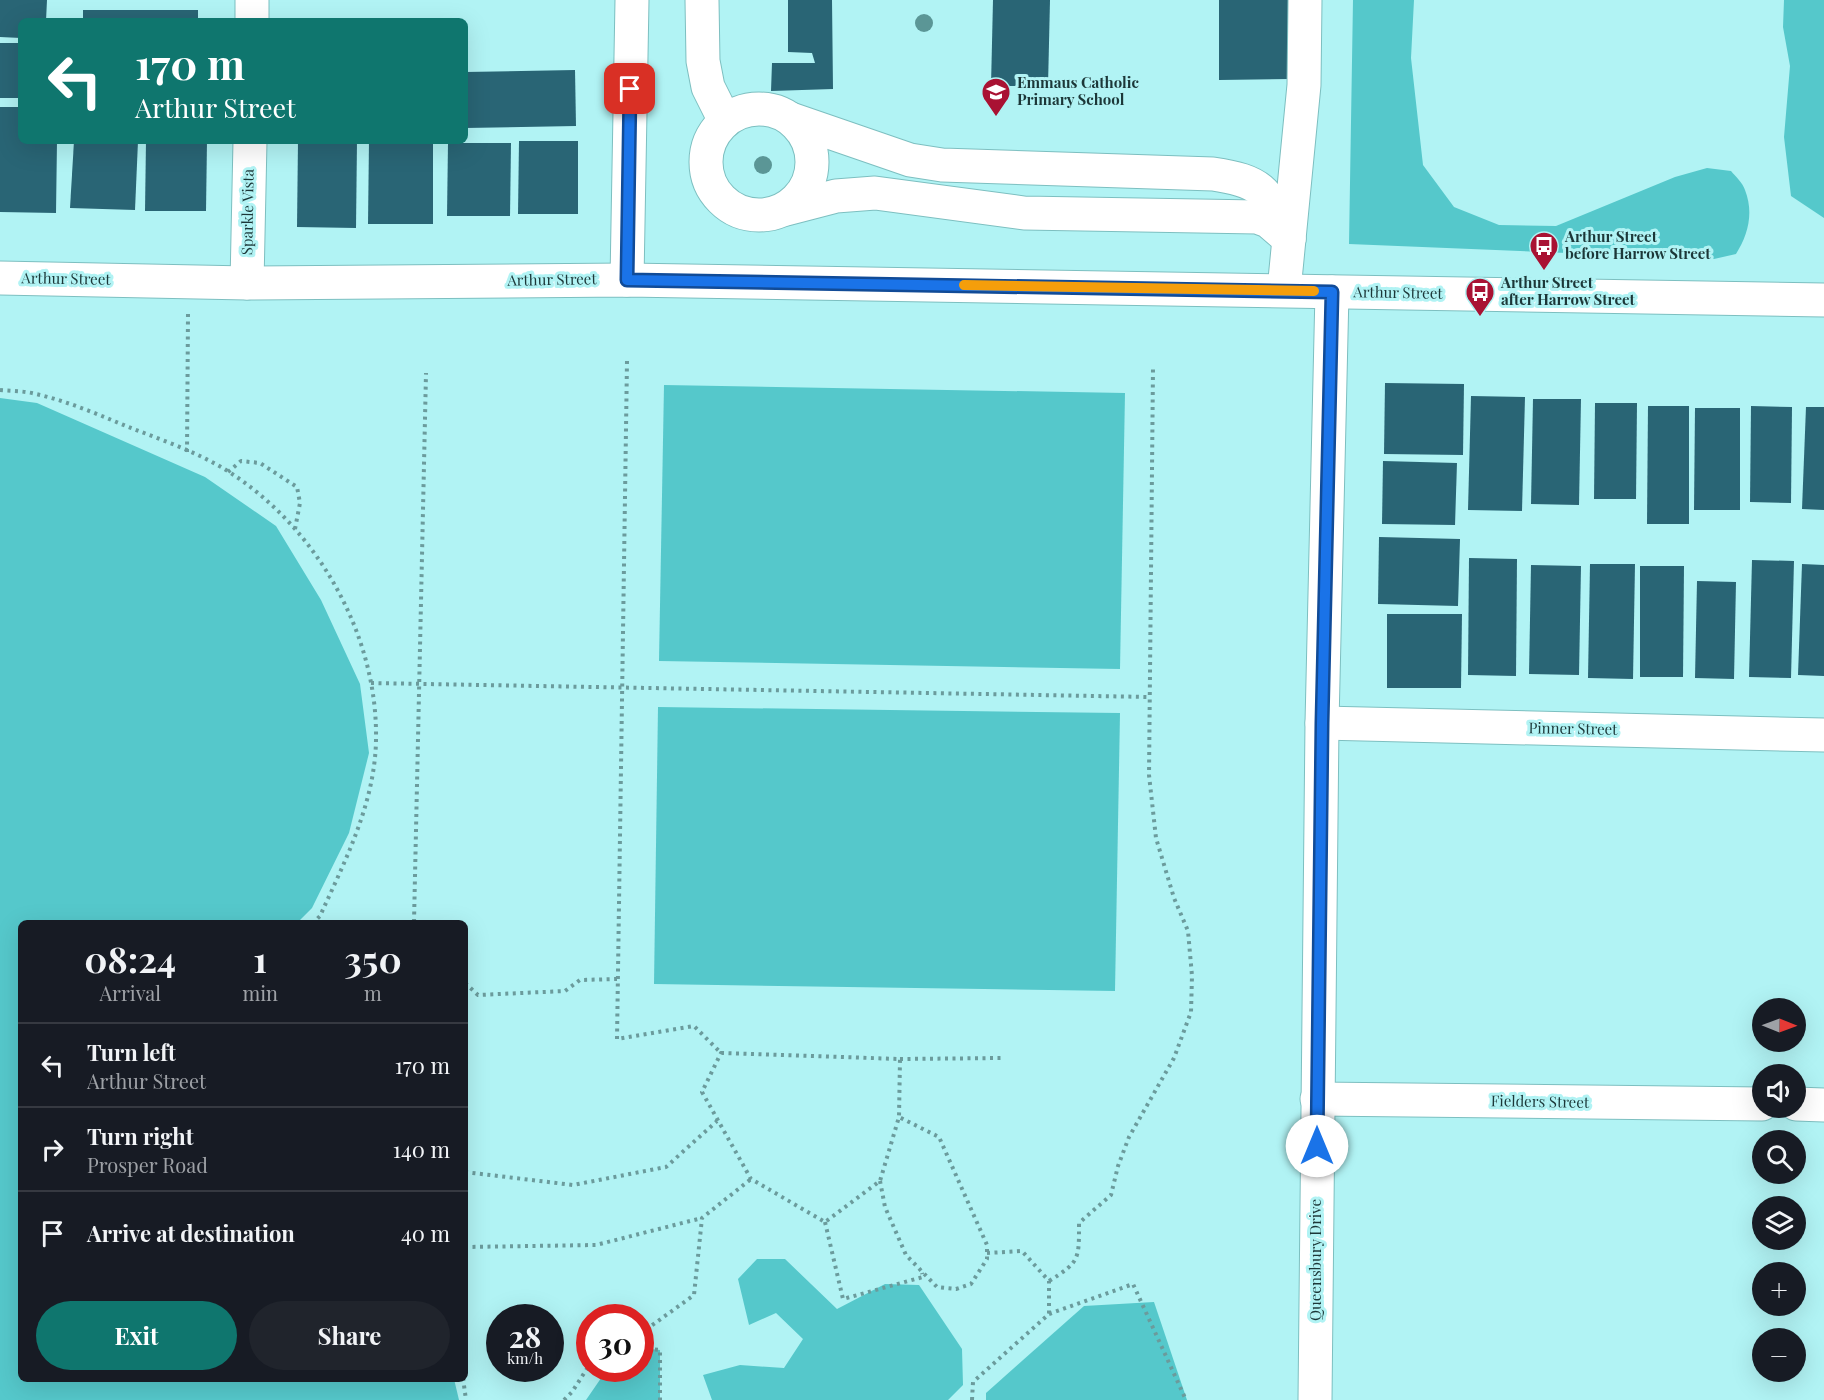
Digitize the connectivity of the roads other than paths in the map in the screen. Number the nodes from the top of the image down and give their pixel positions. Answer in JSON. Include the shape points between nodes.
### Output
{"nodes":[{"id":1,"x":252,"y":0,"type":"edge"},
{"id":2,"x":632,"y":0,"type":"edge"},
{"id":3,"x":702,"y":0,"type":"edge"},
{"id":4,"x":1305,"y":0,"type":"edge"},
{"id":5,"x":252,"y":18,"type":"edge"},
{"id":6,"x":791,"y":119,"type":"junction"},
{"id":7,"x":725,"y":121,"type":"junction"},
{"id":8,"x":250,"y":144,"type":"edge"},
{"id":9,"x":786,"y":209,"type":"junction"},
{"id":10,"x":1289,"y":239,"type":"junction"},
{"id":11,"x":0,"y":278,"type":"edge"},
{"id":12,"x":627,"y":280,"type":"junction"},
{"id":13,"x":247,"y":283,"type":"junction"},
{"id":14,"x":1284,"y":290,"type":"junction"},
{"id":15,"x":1332,"y":292,"type":"junction"},
{"id":16,"x":1824,"y":300,"type":"edge"},
{"id":17,"x":1322,"y":723,"type":"junction"},
{"id":18,"x":1824,"y":735,"type":"edge"},
{"id":19,"x":1317,"y":1099,"type":"junction"},
{"id":20,"x":1752,"y":1104,"type":"edge"},
{"id":21,"x":1806,"y":1104,"type":"edge"},
{"id":22,"x":1824,"y":1105,"type":"edge"},
{"id":23,"x":1316,"y":1400,"type":"edge"}],
"edges":[{"from":1,"to":5,"type":"street"},
{"from":2,"to":12,"type":"street"},
{"from":3,"to":7,"type":"street","via":[[703,61],[708,87]]},
{"from":4,"to":10,"type":"street","via":[[1304,85]]},
{"from":6,"to":7,"type":"street","via":[[775,111],[758,109],[740,112]]},
{"from":6,"to":9,"type":"street","via":[[811,147],[813,165],[800,197]]},
{"from":6,"to":10,"type":"street","via":[[910,160],[942,165],[1240,178],[1268,196]]},
{"from":7,"to":9,"type":"street","via":[[707,151],[706,169],[721,200],[752,215],[770,215]]},
{"from":8,"to":13,"type":"street","name":"Sparkle Vista"},
{"from":9,"to":10,"type":"street","via":[[836,196],[875,193],[1024,213],[1257,217]]},
{"from":10,"to":14,"type":"street"},
{"from":11,"to":13,"type":"street","name":"Arthur Street"},
{"from":12,"to":13,"type":"street","name":"Arthur Street"},
{"from":12,"to":14,"type":"street","name":"Arthur Street"},
{"from":14,"to":15,"type":"street","name":"Arthur Street"},
{"from":15,"to":16,"type":"street","name":"Arthur Street"},
{"from":15,"to":17,"type":"street","name":"Queensbury Drive"},
{"from":17,"to":18,"type":"street","name":"Pinner Street"},
{"from":17,"to":19,"type":"street","name":"Queensbury Drive"},
{"from":19,"to":20,"type":"street","name":"Fielders Street"},
{"from":19,"to":23,"type":"street","name":"Queensbury Drive"},
{"from":21,"to":22,"type":"street"}]}
